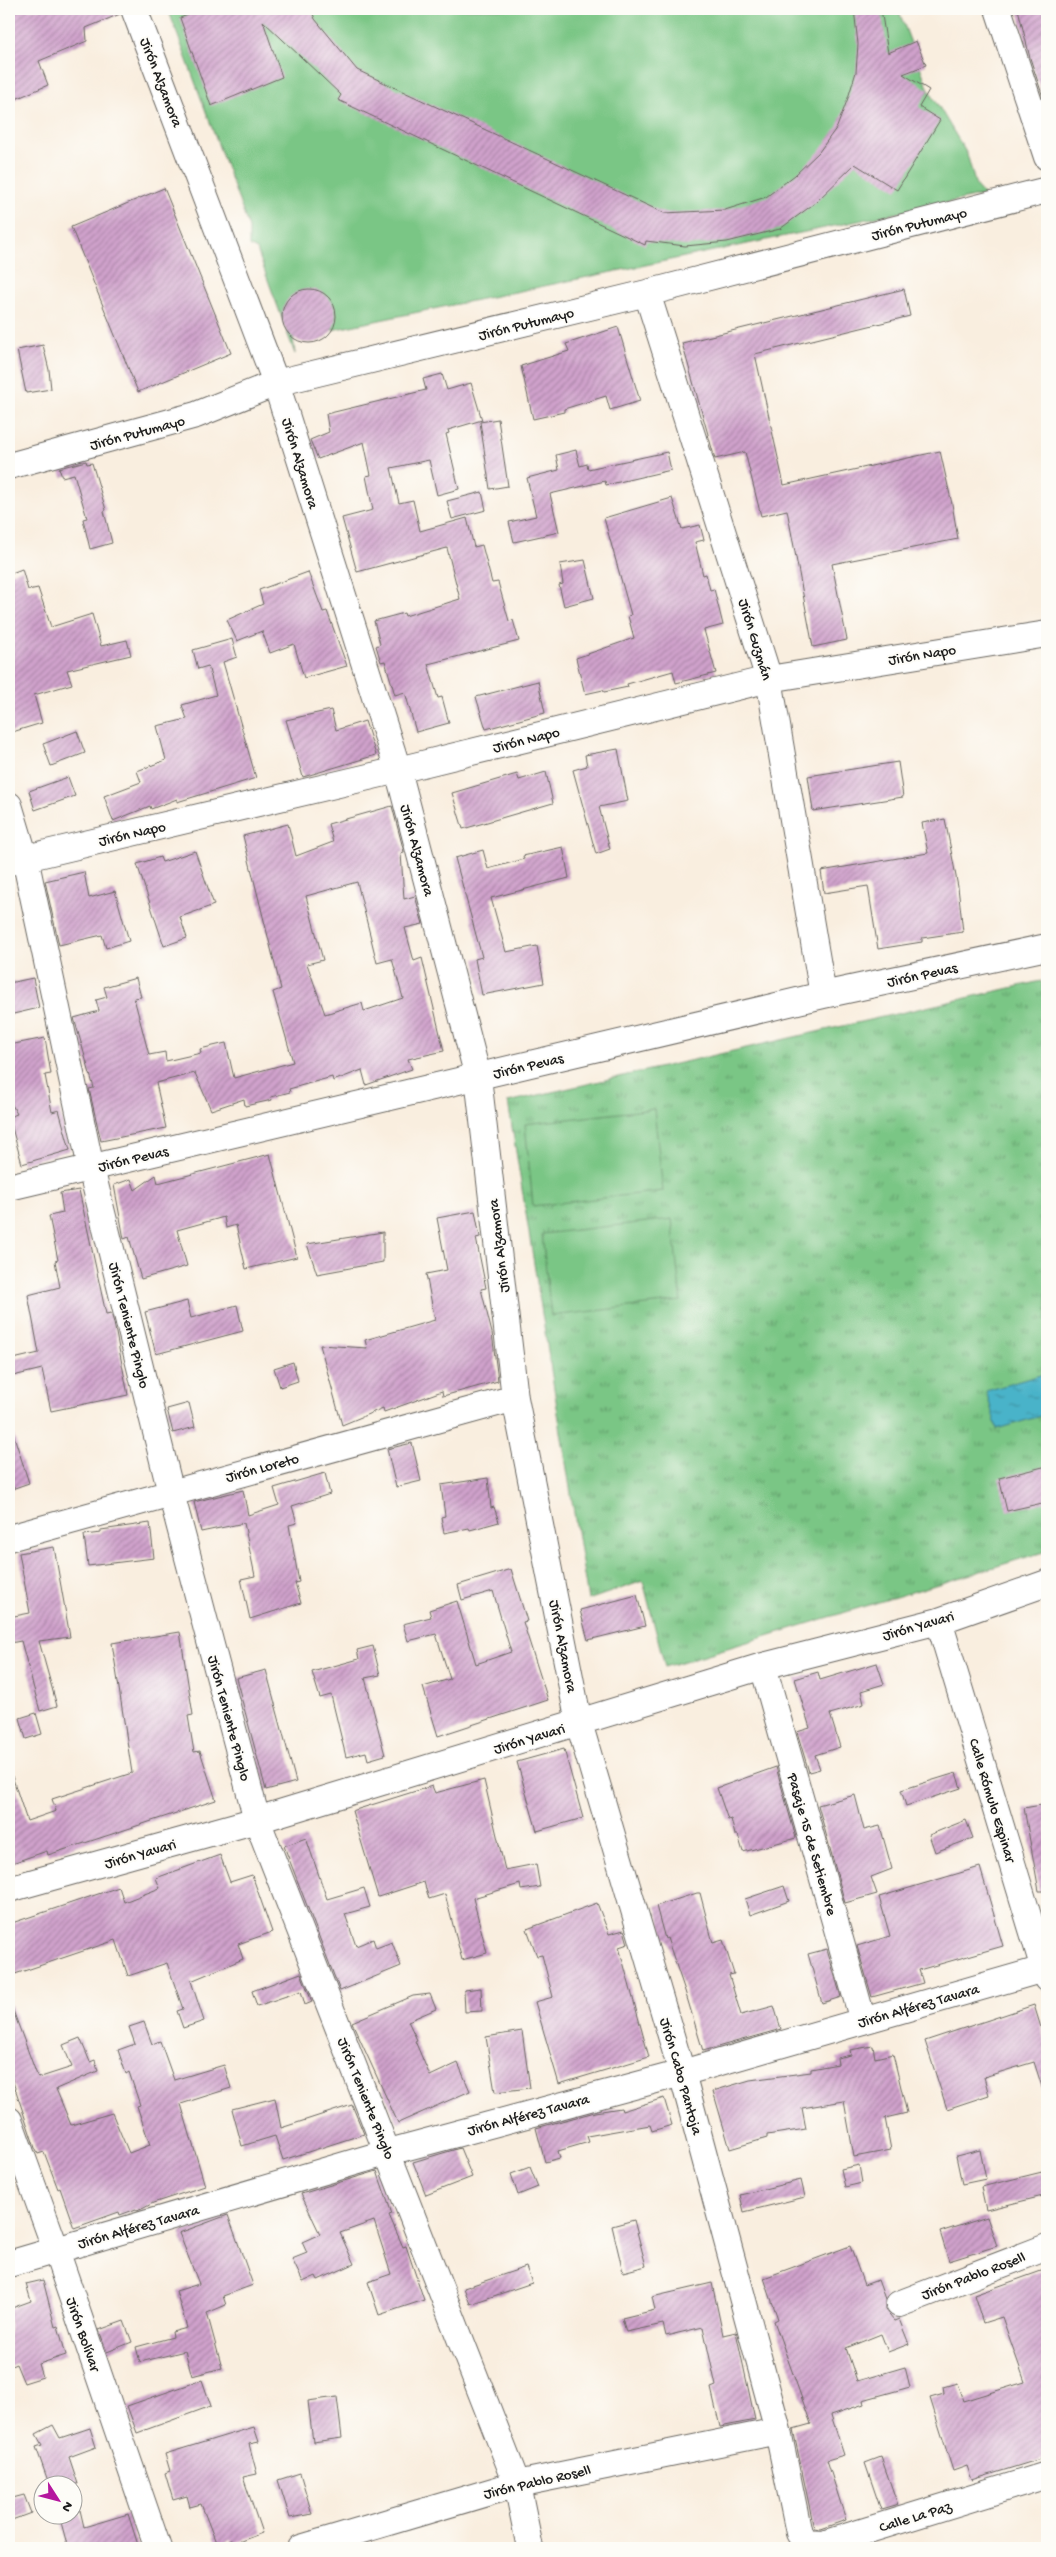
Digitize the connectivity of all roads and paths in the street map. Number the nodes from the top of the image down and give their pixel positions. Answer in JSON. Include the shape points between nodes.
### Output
{"nodes":[{"id":1,"x":134,"y":9,"type":"edge"},
{"id":2,"x":998,"y":9,"type":"edge"},
{"id":3,"x":1047,"y":157,"type":"edge"},
{"id":4,"x":1047,"y":190,"type":"edge"},
{"id":5,"x":648,"y":293,"type":"junction"},
{"id":6,"x":276,"y":383,"type":"junction"},
{"id":7,"x":9,"y":466,"type":"edge"},
{"id":8,"x":1047,"y":634,"type":"edge"},
{"id":9,"x":769,"y":678,"type":"junction"},
{"id":10,"x":398,"y":770,"type":"junction"},
{"id":11,"x":9,"y":805,"type":"edge"},
{"id":12,"x":17,"y":860,"type":"edge"},
{"id":13,"x":1047,"y":947,"type":"edge"},
{"id":14,"x":823,"y":995,"type":"junction"},
{"id":15,"x":478,"y":1077,"type":"junction"},
{"id":16,"x":91,"y":1168,"type":"junction"},
{"id":17,"x":9,"y":1187,"type":"edge"},
{"id":18,"x":515,"y":1398,"type":"junction"},
{"id":19,"x":171,"y":1492,"type":"junction"},
{"id":20,"x":9,"y":1538,"type":"edge"},
{"id":21,"x":1047,"y":1583,"type":"edge"},
{"id":22,"x":939,"y":1621,"type":"junction"},
{"id":23,"x":763,"y":1666,"type":"junction"},
{"id":24,"x":579,"y":1723,"type":"junction"},
{"id":25,"x":257,"y":1820,"type":"junction"},
{"id":26,"x":9,"y":1889,"type":"edge"},
{"id":27,"x":1046,"y":1972,"type":"edge"},
{"id":28,"x":863,"y":2021,"type":"junction"},
{"id":29,"x":682,"y":2073,"type":"junction"},
{"id":30,"x":9,"y":2120,"type":"edge"},
{"id":31,"x":389,"y":2152,"type":"junction"},
{"id":32,"x":1047,"y":2247,"type":"edge"},
{"id":33,"x":56,"y":2250,"type":"junction"},
{"id":34,"x":9,"y":2264,"type":"edge"},
{"id":35,"x":899,"y":2304,"type":"dead end"},
{"id":36,"x":778,"y":2431,"type":"junction"},
{"id":37,"x":1047,"y":2475,"type":"edge"},
{"id":38,"x":517,"y":2484,"type":"junction"},
{"id":39,"x":158,"y":2548,"type":"edge"},
{"id":40,"x":301,"y":2548,"type":"edge"},
{"id":41,"x":530,"y":2548,"type":"edge"}],
"edges":[{"from":1,"to":6,"type":"street","name":"Jirón Alzamora"},
{"from":2,"to":3,"type":"street"},
{"from":4,"to":5,"type":"street","name":"Jirón Putumayo"},
{"from":5,"to":6,"type":"street","name":"Jirón Putumayo"},
{"from":5,"to":9,"type":"street","name":"Jirón Guzmán"},
{"from":6,"to":7,"type":"street","name":"Jirón Putumayo","via":[[196,416]]},
{"from":6,"to":10,"type":"street","name":"Jirón Alzamora"},
{"from":8,"to":9,"type":"street","name":"Jirón Napo"},
{"from":9,"to":10,"type":"street","name":"Jirón Napo"},
{"from":9,"to":14,"type":"street","name":"Jirón Guzmán"},
{"from":10,"to":12,"type":"street","name":"Jirón Napo"},
{"from":10,"to":15,"type":"street","name":"Jirón Alzamora"},
{"from":11,"to":12,"type":"street","name":"Jirón Teniente Pinglo"},
{"from":12,"to":16,"type":"street","name":"Jirón Teniente Pinglo"},
{"from":13,"to":14,"type":"street","name":"Jirón Pevas"},
{"from":14,"to":15,"type":"street","name":"Jirón Pevas"},
{"from":15,"to":16,"type":"street","name":"Jirón Pevas"},
{"from":15,"to":18,"type":"street","name":"Jirón Alzamora"},
{"from":16,"to":17,"type":"street","name":"Jirón Pevas"},
{"from":16,"to":19,"type":"street","name":"Jirón Teniente Pinglo"},
{"from":18,"to":19,"type":"street","name":"Jirón Loreto"},
{"from":18,"to":24,"type":"street","name":"Jirón Alzamora"},
{"from":19,"to":20,"type":"street","name":"Jirón Loreto"},
{"from":19,"to":25,"type":"street","name":"Jirón Teniente Pinglo"},
{"from":21,"to":22,"type":"street","name":"Jirón Yavari"},
{"from":22,"to":23,"type":"street","name":"Jirón Yavari"},
{"from":22,"to":27,"type":"street","name":"Calle Rómulo Espinar"},
{"from":23,"to":24,"type":"street","name":"Jirón Yavari"},
{"from":23,"to":28,"type":"street","name":"Pasaje 15 de Setiembre"},
{"from":24,"to":25,"type":"street","name":"Jirón Yavari"},
{"from":24,"to":29,"type":"street","name":"Jirón Cabo Pantoja"},
{"from":25,"to":26,"type":"street","name":"Jirón Yavari"},
{"from":25,"to":31,"type":"street","name":"Jirón Teniente Pinglo"},
{"from":27,"to":28,"type":"street","name":"Jirón Alférez Tavara"},
{"from":28,"to":29,"type":"street","name":"Jirón Alférez Tavara"},
{"from":29,"to":31,"type":"street","name":"Jirón Alférez Tavara"},
{"from":29,"to":36,"type":"street","name":"Jirón Cabo Pantoja"},
{"from":30,"to":33,"type":"street","name":"Jirón Bolívar"},
{"from":31,"to":33,"type":"street","name":"Jirón Alférez Tavara"},
{"from":31,"to":38,"type":"street","name":"Jirón Teniente Pinglo"},
{"from":32,"to":35,"type":"street","name":"Jirón Pablo Rosell"},
{"from":33,"to":34,"type":"street","name":"Jirón Alférez Tavara"},
{"from":33,"to":39,"type":"street","name":"Jirón Bolívar"},
{"from":36,"to":37,"type":"street","name":"Calle La Paz","via":[[799,2533],[806,2543],[823,2544]]},
{"from":36,"to":38,"type":"street","name":"Jirón Pablo Rosell"},
{"from":38,"to":40,"type":"street","name":"Jirón Pablo Rosell"},
{"from":38,"to":41,"type":"street","name":"Jirón Teniente Pinglo"}]}
